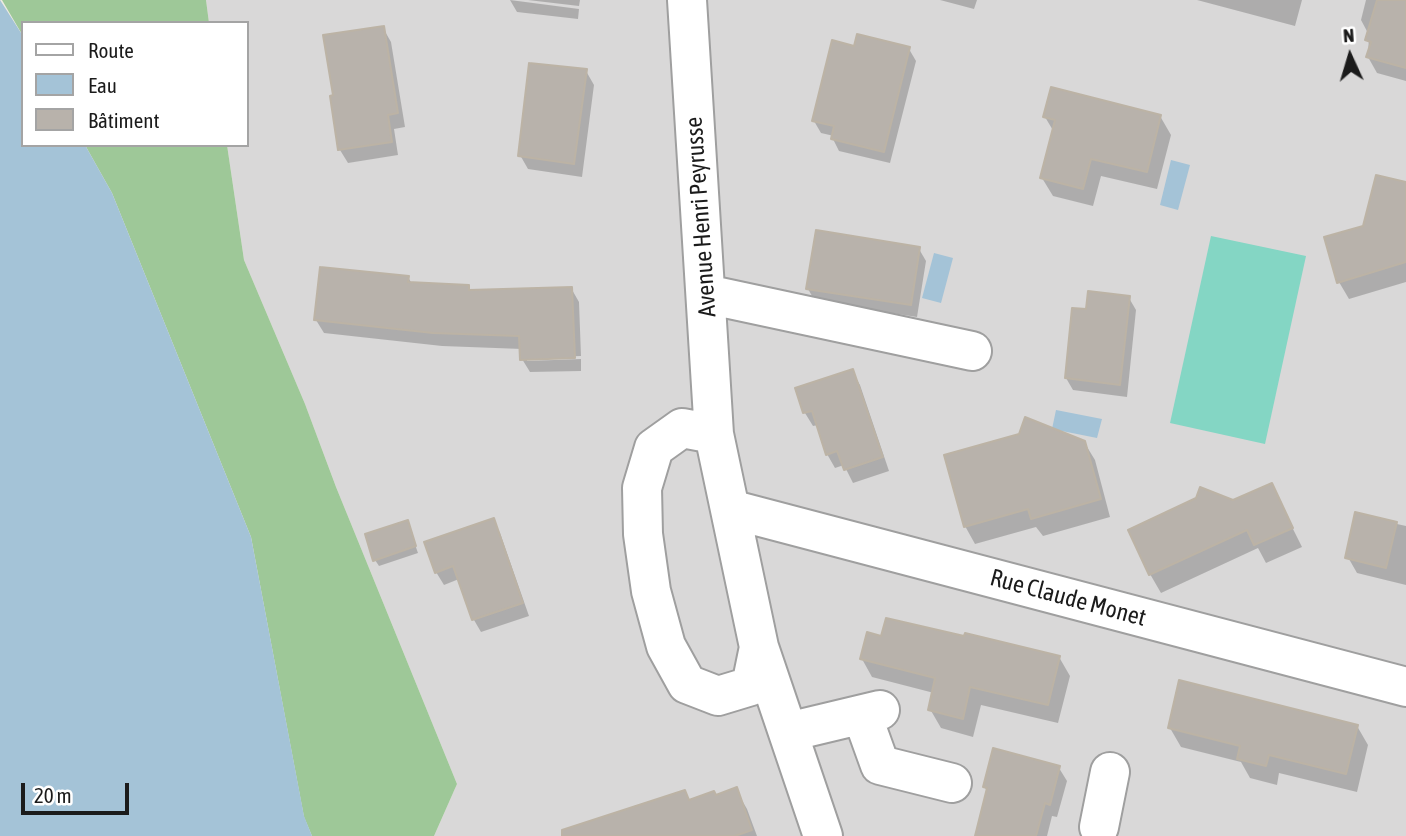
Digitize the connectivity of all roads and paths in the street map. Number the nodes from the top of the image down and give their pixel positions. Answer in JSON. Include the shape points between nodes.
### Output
{"nodes":[{"id":1,"x":687,"y":0,"type":"edge"},
{"id":2,"x":706,"y":293,"type":"junction"},
{"id":3,"x":972,"y":351,"type":"dead end"},
{"id":4,"x":714,"y":434,"type":"junction"},
{"id":5,"x":730,"y":509,"type":"junction"},
{"id":6,"x":759,"y":647,"type":"junction"},
{"id":7,"x":1406,"y":687,"type":"edge"},
{"id":8,"x":788,"y":732,"type":"junction"},
{"id":9,"x":1110,"y":772,"type":"dead end"},
{"id":10,"x":952,"y":783,"type":"dead end"},
{"id":11,"x":1099,"y":827,"type":"dead end"},
{"id":12,"x":823,"y":836,"type":"edge"}],
"edges":[{"from":1,"to":2,"type":"street","name":"Avenue Henri Peyrusse"},
{"from":2,"to":3,"type":"street"},
{"from":2,"to":4,"type":"street","name":"Avenue Henri Peyrusse"},
{"from":4,"to":5,"type":"street","name":"Avenue Henri Peyrusse"},
{"from":4,"to":6,"type":"street","name":"Avenue Henri Peyrusse","via":[[682,428],[654,448],[642,488],[651,591],[666,646],[687,684],[718,696],[751,686]]},
{"from":5,"to":6,"type":"street","name":"Avenue Henri Peyrusse"},
{"from":5,"to":7,"type":"street","name":"Rue Claude Monet"},
{"from":6,"to":8,"type":"street","name":"Avenue Henri Peyrusse"},
{"from":8,"to":10,"type":"street","via":[[871,713],[880,765]]},
{"from":8,"to":12,"type":"street","name":"Avenue Henri Peyrusse"},
{"from":9,"to":11,"type":"street"}]}
